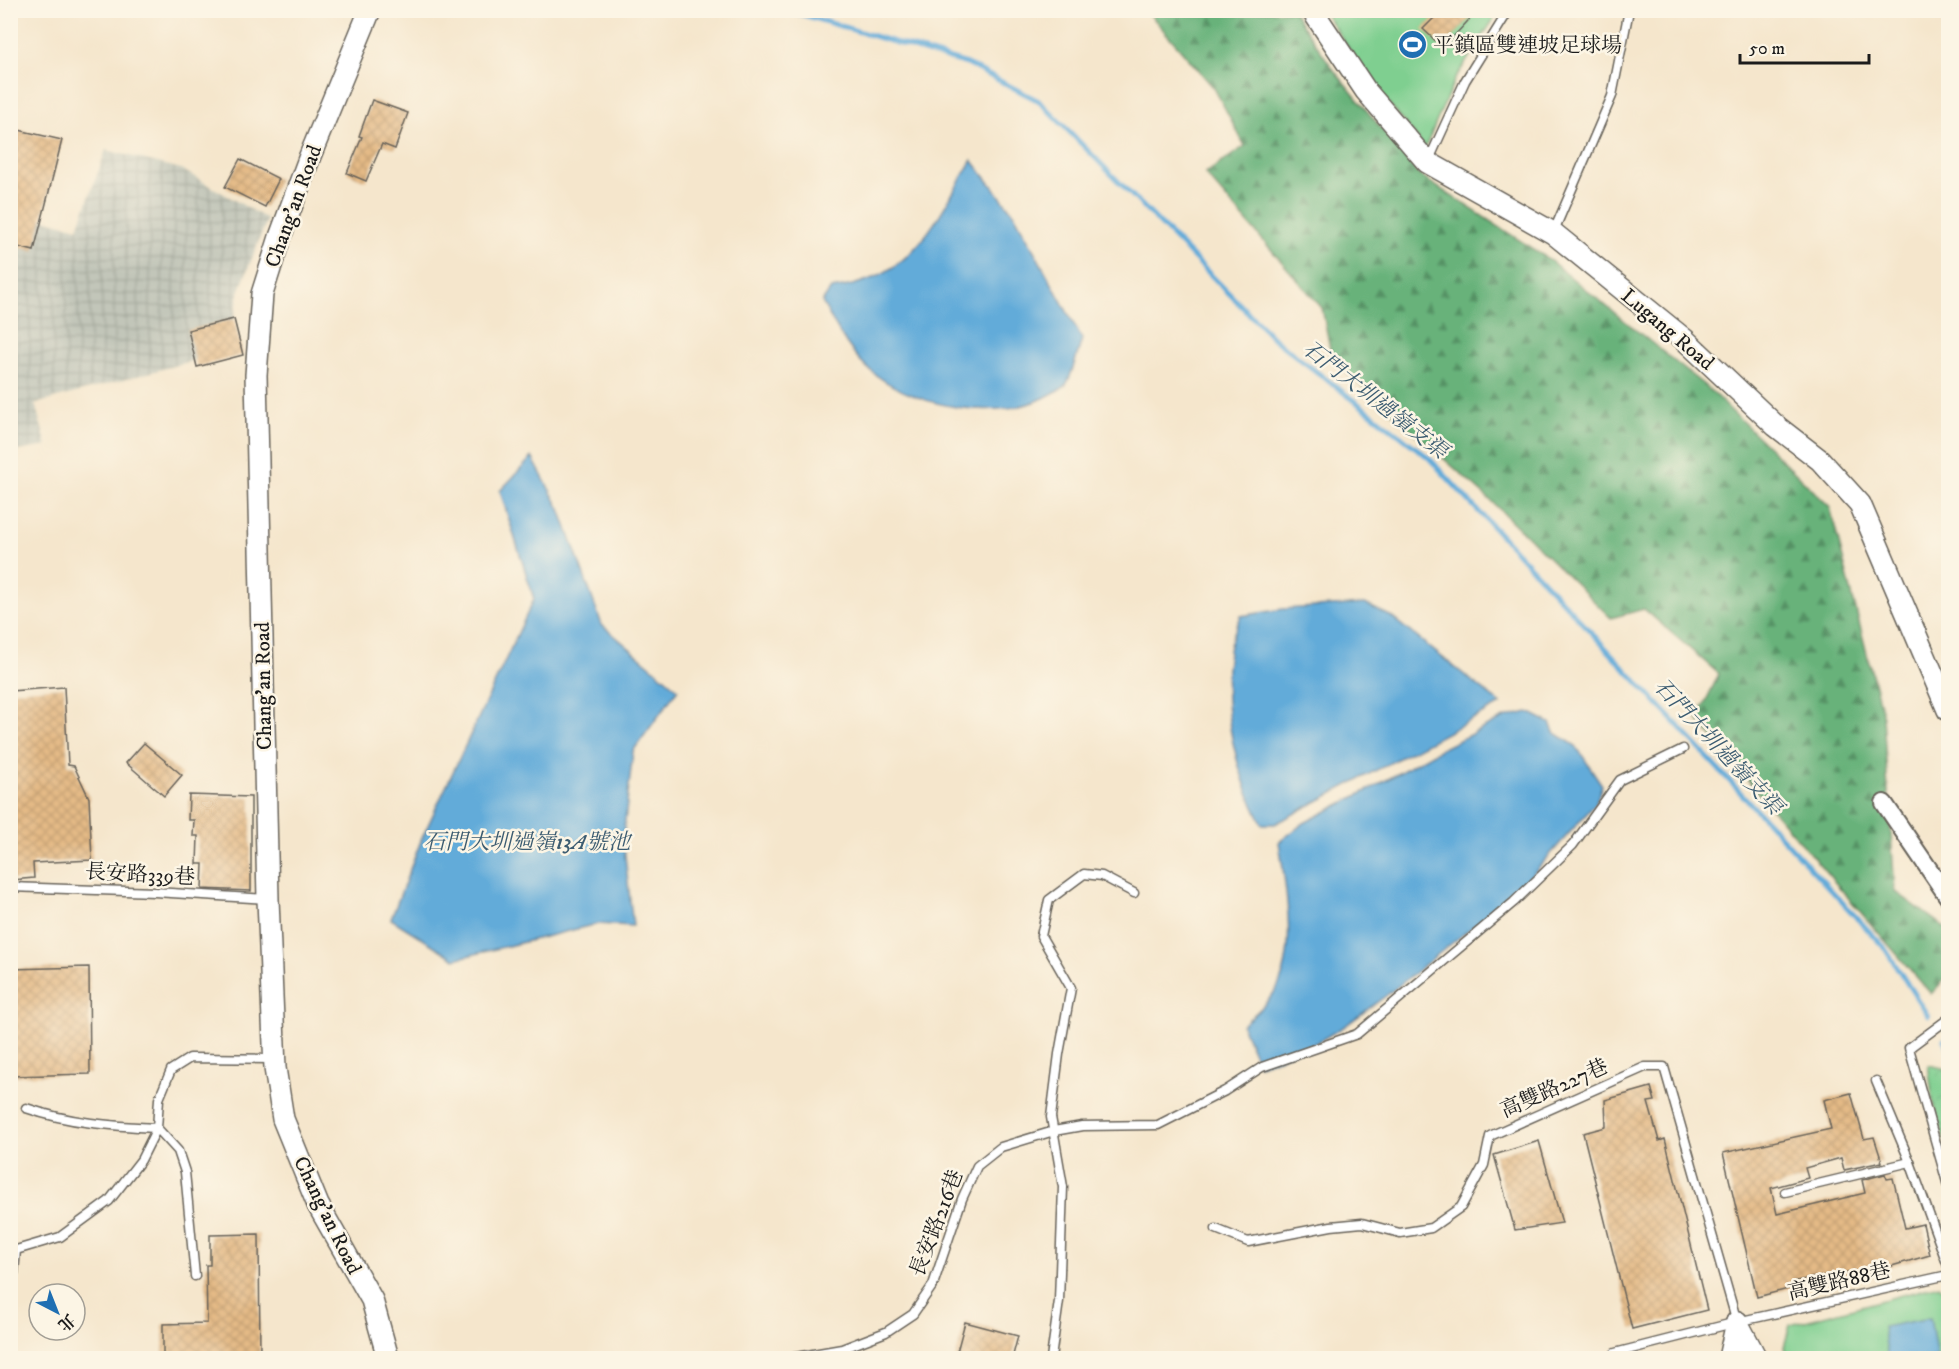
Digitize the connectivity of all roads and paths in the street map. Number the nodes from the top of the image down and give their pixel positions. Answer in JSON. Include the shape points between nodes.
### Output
{"nodes":[{"id":1,"x":370,"y":10,"type":"edge"},
{"id":2,"x":1311,"y":10,"type":"edge"},
{"id":3,"x":1509,"y":10,"type":"edge"},
{"id":4,"x":1629,"y":10,"type":"edge"},
{"id":5,"x":1427,"y":162,"type":"junction"},
{"id":6,"x":1552,"y":233,"type":"junction"},
{"id":7,"x":1948,"y":711,"type":"edge"},
{"id":8,"x":1683,"y":750,"type":"dead end"},
{"id":9,"x":1884,"y":803,"type":"dead end"},
{"id":10,"x":10,"y":887,"type":"edge"},
{"id":11,"x":1134,"y":893,"type":"dead end"},
{"id":12,"x":1948,"y":897,"type":"edge"},
{"id":13,"x":268,"y":900,"type":"junction"},
{"id":14,"x":1948,"y":1019,"type":"edge"},
{"id":15,"x":274,"y":1059,"type":"junction"},
{"id":16,"x":1876,"y":1081,"type":"dead end"},
{"id":17,"x":26,"y":1108,"type":"dead end"},
{"id":18,"x":157,"y":1128,"type":"junction"},
{"id":19,"x":1054,"y":1131,"type":"junction"},
{"id":20,"x":1910,"y":1162,"type":"junction"},
{"id":21,"x":1948,"y":1186,"type":"edge"},
{"id":22,"x":1785,"y":1192,"type":"dead end"},
{"id":23,"x":1216,"y":1229,"type":"dead end"},
{"id":24,"x":1948,"y":1266,"type":"edge"},
{"id":25,"x":14,"y":1273,"type":"dead end"},
{"id":26,"x":1948,"y":1275,"type":"edge"},
{"id":27,"x":195,"y":1276,"type":"dead end"},
{"id":28,"x":1737,"y":1322,"type":"junction"},
{"id":29,"x":1615,"y":1353,"type":"dead end"},
{"id":30,"x":388,"y":1359,"type":"edge"},
{"id":31,"x":790,"y":1359,"type":"edge"},
{"id":32,"x":1052,"y":1359,"type":"edge"},
{"id":33,"x":1730,"y":1359,"type":"edge"},
{"id":34,"x":1756,"y":1359,"type":"edge"}],
"edges":[{"from":1,"to":13,"type":"street","name":"Chang'an Road","via":[[310,156],[262,294],[256,375]]},
{"from":2,"to":5,"type":"street","name":"Lugang Road","via":[[1366,91]]},
{"from":3,"to":5,"type":"lane","via":[[1465,81]]},
{"from":4,"to":6,"type":"lane","via":[[1612,96]]},
{"from":5,"to":6,"type":"street","name":"Lugang Road"},
{"from":6,"to":7,"type":"street","name":"Lugang Road","via":[[1684,339],[1776,426],[1820,460],[1860,504]]},
{"from":8,"to":19,"type":"lane","name":"長安路216巷","via":[[1620,780],[1573,845],[1514,902],[1357,1034],[1262,1066],[1225,1091],[1158,1125],[1082,1126]]},
{"from":9,"to":12,"type":"street"},
{"from":10,"to":13,"type":"lane","name":"長安路339巷"},
{"from":11,"to":19,"type":"lane","via":[[1102,876],[1084,874],[1049,900],[1041,936],[1071,988],[1051,1117]]},
{"from":13,"to":15,"type":"street","name":"Chang'an Road"},
{"from":14,"to":21,"type":"lane","via":[[1909,1048]]},
{"from":15,"to":18,"type":"lane","via":[[190,1058],[171,1070],[159,1099]]},
{"from":15,"to":30,"type":"street","name":"Chang'an Road","via":[[283,1119],[318,1205],[372,1300]]},
{"from":16,"to":20,"type":"lane"},
{"from":17,"to":18,"type":"lane","via":[[55,1118]]},
{"from":18,"to":25,"type":"lane","via":[[141,1160],[109,1201],[60,1237],[16,1250]]},
{"from":18,"to":27,"type":"lane","via":[[178,1152],[185,1172]]},
{"from":19,"to":31,"type":"lane","name":"長安路216巷","via":[[1001,1147],[977,1166],[933,1285],[913,1314],[886,1332],[842,1349]]},
{"from":19,"to":32,"type":"lane","via":[[1063,1187],[1059,1301]]},
{"from":20,"to":22,"type":"lane"},
{"from":20,"to":24,"type":"lane"},
{"from":23,"to":28,"type":"lane","name":"高雙路227巷","via":[[1248,1242],[1362,1223],[1400,1233],[1431,1228],[1461,1207],[1484,1164],[1490,1136],[1645,1067],[1664,1067]]},
{"from":26,"to":28,"type":"lane","name":"高雙路88巷"},
{"from":28,"to":29,"type":"lane","name":"高雙路88巷"},
{"from":28,"to":33,"type":"street"},
{"from":28,"to":34,"type":"street"}]}
